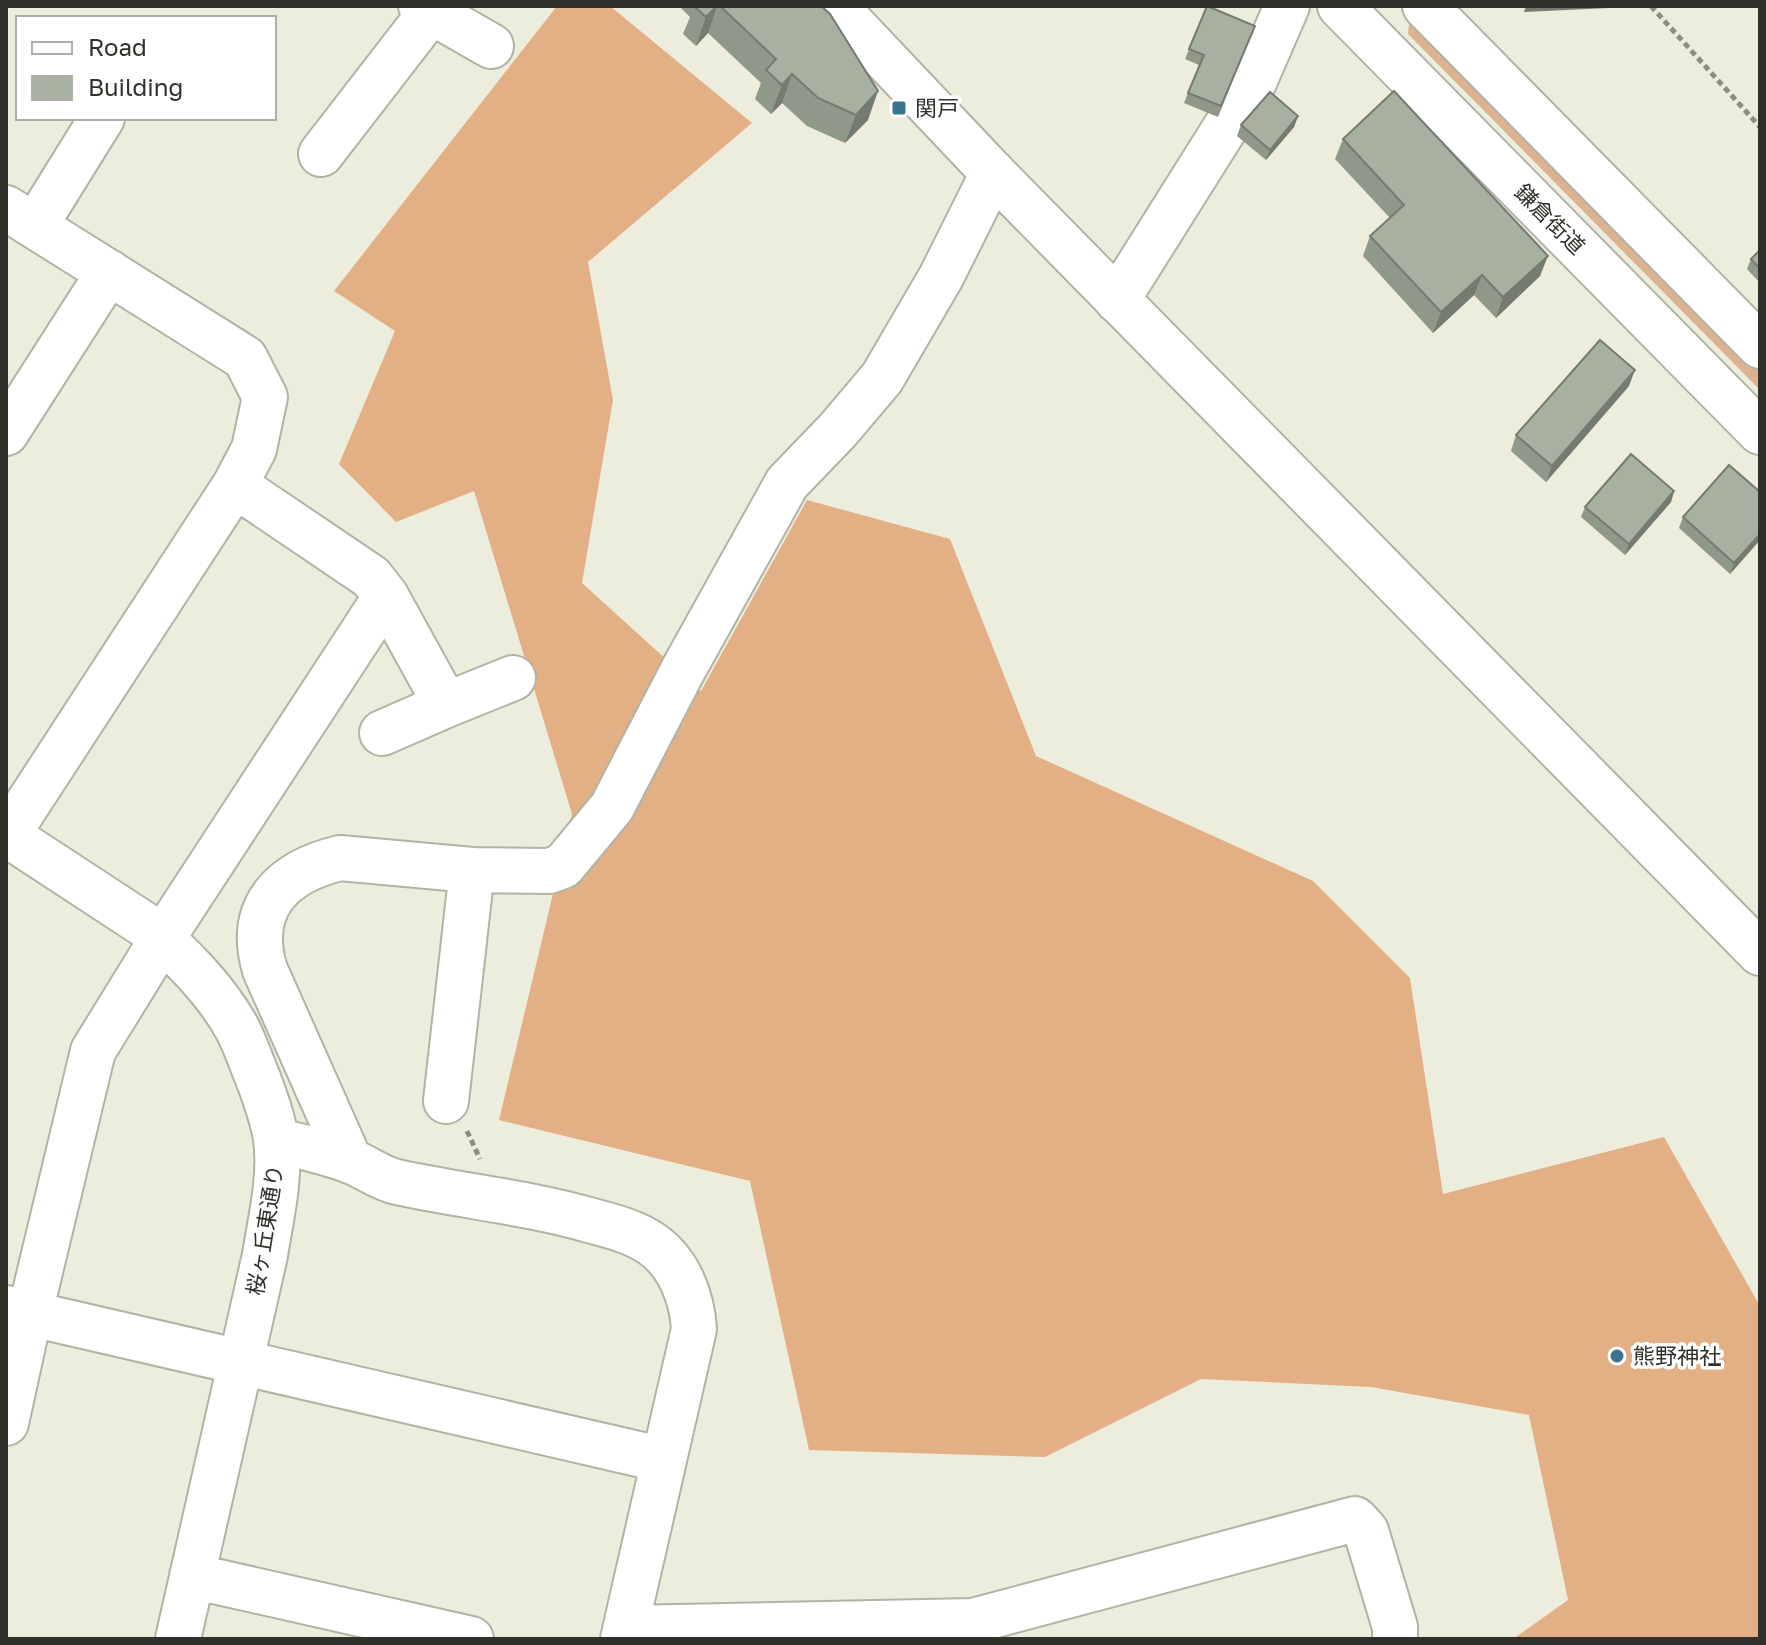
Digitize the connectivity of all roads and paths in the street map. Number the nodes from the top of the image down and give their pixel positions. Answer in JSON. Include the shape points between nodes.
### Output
{"nodes":[{"id":1,"x":835,"y":6,"type":"edge"},
{"id":2,"x":1287,"y":6,"type":"edge"},
{"id":3,"x":1425,"y":6,"type":"edge"},
{"id":4,"x":1651,"y":6,"type":"edge"},
{"id":5,"x":1344,"y":7,"type":"edge"},
{"id":6,"x":425,"y":9,"type":"edge"},
{"id":7,"x":491,"y":46,"type":"dead end"},
{"id":8,"x":100,"y":120,"type":"edge"},
{"id":9,"x":1760,"y":127,"type":"edge"},
{"id":10,"x":326,"y":132,"type":"dead end"},
{"id":11,"x":993,"y":173,"type":"junction"},
{"id":12,"x":20,"y":217,"type":"edge"},
{"id":13,"x":109,"y":272,"type":"junction"},
{"id":14,"x":1117,"y":300,"type":"junction"},
{"id":15,"x":1760,"y":346,"type":"edge"},
{"id":16,"x":1760,"y":432,"type":"edge"},
{"id":17,"x":6,"y":433,"type":"edge"},
{"id":18,"x":235,"y":485,"type":"junction"},
{"id":19,"x":386,"y":596,"type":"junction"},
{"id":20,"x":513,"y":678,"type":"dead end"},
{"id":21,"x":446,"y":705,"type":"junction"},
{"id":22,"x":382,"y":733,"type":"dead end"},
{"id":23,"x":7,"y":835,"type":"edge"},
{"id":24,"x":472,"y":870,"type":"junction"},
{"id":25,"x":162,"y":939,"type":"junction"},
{"id":26,"x":1760,"y":953,"type":"edge"},
{"id":27,"x":446,"y":1101,"type":"joint"},
{"id":28,"x":276,"y":1140,"type":"junction"},
{"id":29,"x":350,"y":1161,"type":"junction"},
{"id":30,"x":499,"y":1199,"type":"junction"},
{"id":31,"x":18,"y":1311,"type":"edge"},
{"id":32,"x":242,"y":1362,"type":"junction"},
{"id":33,"x":6,"y":1423,"type":"edge"},
{"id":34,"x":664,"y":1460,"type":"junction"},
{"id":35,"x":192,"y":1576,"type":"junction"},
{"id":36,"x":974,"y":1630,"type":"edge"},
{"id":37,"x":625,"y":1634,"type":"edge"},
{"id":38,"x":178,"y":1639,"type":"edge"},
{"id":39,"x":471,"y":1639,"type":"edge"},
{"id":40,"x":1395,"y":1639,"type":"edge"}],
"edges":[{"from":1,"to":11,"type":"street"},
{"from":2,"to":14,"type":"street","via":[[1254,82]]},
{"from":3,"to":15,"type":"street"},
{"from":4,"to":9,"type":"path"},
{"from":5,"to":16,"type":"street","name":"鎌倉街道"},
{"from":6,"to":7,"type":"street"},
{"from":6,"to":10,"type":"street"},
{"from":8,"to":12,"type":"street"},
{"from":11,"to":14,"type":"street"},
{"from":11,"to":24,"type":"street","via":[[882,378],[787,483],[612,807],[563,866],[549,871]]},
{"from":12,"to":13,"type":"street"},
{"from":13,"to":17,"type":"street"},
{"from":13,"to":18,"type":"street","via":[[245,358],[265,397],[254,449]]},
{"from":14,"to":26,"type":"street"},
{"from":18,"to":19,"type":"street","via":[[371,577]]},
{"from":18,"to":23,"type":"street"},
{"from":19,"to":21,"type":"street"},
{"from":19,"to":25,"type":"street"},
{"from":20,"to":21,"type":"street"},
{"from":21,"to":22,"type":"street"},
{"from":23,"to":25,"type":"street","name":"桜ヶ丘東通り"},
{"from":24,"to":27,"type":"street"},
{"from":24,"to":29,"type":"street","via":[[340,858],[289,880],[266,910],[259,937],[265,970]]},
{"from":25,"to":28,"type":"street","name":"桜ヶ丘東通り","via":[[201,978],[237,1029],[265,1096]]},
{"from":25,"to":31,"type":"street","via":[[93,1051]]},
{"from":27,"to":30,"type":"path","via":[[457,1108]]},
{"from":28,"to":29,"type":"street"},
{"from":28,"to":32,"type":"street","name":"桜ヶ丘東通り","via":[[274,1200]]},
{"from":29,"to":30,"type":"street","via":[[393,1181]]},
{"from":30,"to":34,"type":"street","via":[[629,1231],[653,1245],[674,1267],[688,1295],[694,1329]]},
{"from":31,"to":32,"type":"street"},
{"from":31,"to":33,"type":"street"},
{"from":32,"to":34,"type":"street"},
{"from":32,"to":35,"type":"street","name":"桜ヶ丘東通り"},
{"from":34,"to":37,"type":"street"},
{"from":35,"to":38,"type":"street","name":"桜ヶ丘東通り"},
{"from":35,"to":39,"type":"street"},
{"from":36,"to":37,"type":"street"},
{"from":36,"to":40,"type":"street","via":[[1355,1519],[1366,1531]]}]}
